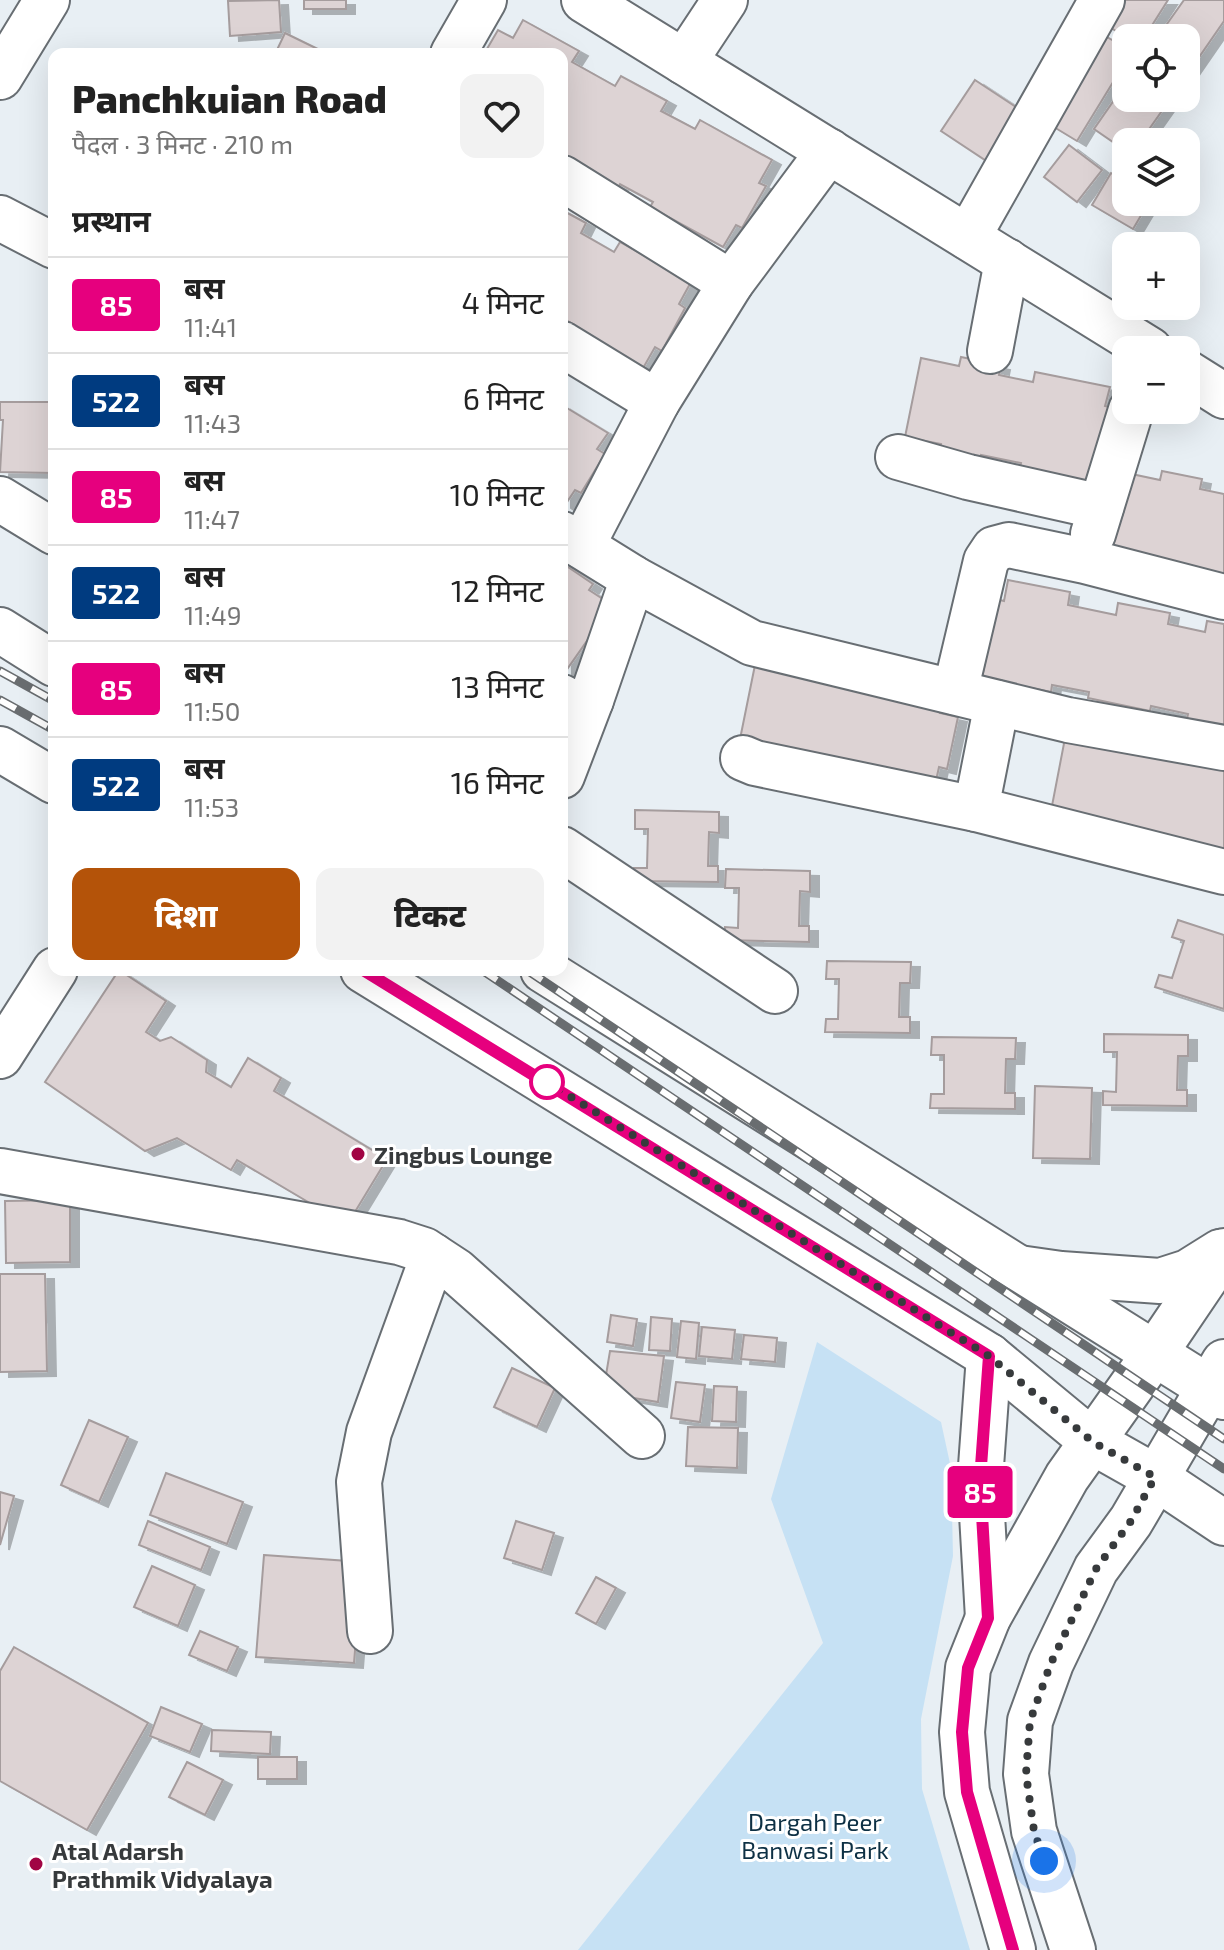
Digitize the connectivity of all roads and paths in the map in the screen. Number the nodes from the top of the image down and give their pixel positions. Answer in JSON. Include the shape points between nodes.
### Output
{"nodes":[{"id":1,"x":47,"y":0,"type":"edge"},
{"id":2,"x":484,"y":0,"type":"edge"},
{"id":3,"x":584,"y":0,"type":"edge"},
{"id":4,"x":725,"y":0,"type":"edge"},
{"id":5,"x":1102,"y":0,"type":"edge"},
{"id":6,"x":456,"y":48,"type":"edge"},
{"id":7,"x":684,"y":62,"type":"junction"},
{"id":8,"x":0,"y":77,"type":"edge"},
{"id":9,"x":829,"y":151,"type":"junction"},
{"id":10,"x":568,"y":182,"type":"edge"},
{"id":11,"x":0,"y":218,"type":"edge"},
{"id":12,"x":968,"y":237,"type":"junction"},
{"id":13,"x":48,"y":243,"type":"edge"},
{"id":14,"x":1007,"y":261,"type":"junction"},
{"id":15,"x":731,"y":283,"type":"junction"},
{"id":16,"x":1128,"y":336,"type":"edge"},
{"id":17,"x":568,"y":348,"type":"edge"},
{"id":18,"x":990,"y":351,"type":"dead end"},
{"id":19,"x":1200,"y":381,"type":"edge"},
{"id":20,"x":1224,"y":396,"type":"edge"},
{"id":21,"x":657,"y":402,"type":"junction"},
{"id":22,"x":1127,"y":424,"type":"edge"},
{"id":23,"x":898,"y":457,"type":"dead end"},
{"id":24,"x":0,"y":499,"type":"edge"},
{"id":25,"x":1101,"y":507,"type":"junction"},
{"id":26,"x":48,"y":528,"type":"edge"},
{"id":27,"x":572,"y":540,"type":"edge"},
{"id":28,"x":1085,"y":561,"type":"junction"},
{"id":29,"x":633,"y":578,"type":"junction"},
{"id":30,"x":1224,"y":597,"type":"edge"},
{"id":31,"x":0,"y":630,"type":"edge"},
{"id":32,"x":48,"y":660,"type":"edge"},
{"id":33,"x":955,"y":692,"type":"junction"},
{"id":34,"x":576,"y":699,"type":"edge"},
{"id":35,"x":997,"y":703,"type":"junction"},
{"id":36,"x":568,"y":743,"type":"edge"},
{"id":37,"x":1224,"y":748,"type":"edge"},
{"id":38,"x":0,"y":749,"type":"edge"},
{"id":39,"x":743,"y":758,"type":"dead end"},
{"id":40,"x":48,"y":777,"type":"edge"},
{"id":41,"x":976,"y":809,"type":"junction"},
{"id":42,"x":568,"y":853,"type":"edge"},
{"id":43,"x":1224,"y":872,"type":"edge"},
{"id":44,"x":51,"y":976,"type":"edge"},
{"id":45,"x":373,"y":976,"type":"edge"},
{"id":46,"x":553,"y":976,"type":"edge"},
{"id":47,"x":775,"y":991,"type":"dead end"},
{"id":48,"x":0,"y":1056,"type":"edge"},
{"id":49,"x":0,"y":1171,"type":"edge"},
{"id":50,"x":1224,"y":1250,"type":"edge"},
{"id":51,"x":433,"y":1256,"type":"junction"},
{"id":52,"x":1019,"y":1268,"type":"junction"},
{"id":53,"x":1155,"y":1353,"type":"junction"},
{"id":54,"x":989,"y":1356,"type":"junction"},
{"id":55,"x":1219,"y":1382,"type":"edge"},
{"id":56,"x":642,"y":1436,"type":"dead end"},
{"id":57,"x":1093,"y":1442,"type":"junction"},
{"id":58,"x":1155,"y":1477,"type":"junction"},
{"id":59,"x":1224,"y":1523,"type":"edge"},
{"id":60,"x":988,"y":1618,"type":"junction"},
{"id":61,"x":370,"y":1631,"type":"dead end"},
{"id":62,"x":1013,"y":1950,"type":"edge"},
{"id":63,"x":1073,"y":1950,"type":"edge"}],
"edges":[{"from":1,"to":8,"type":"street"},
{"from":2,"to":6,"type":"street"},
{"from":3,"to":7,"type":"street"},
{"from":4,"to":7,"type":"street"},
{"from":5,"to":12,"type":"street"},
{"from":7,"to":9,"type":"street"},
{"from":9,"to":12,"type":"street"},
{"from":9,"to":15,"type":"street"},
{"from":10,"to":15,"type":"street"},
{"from":11,"to":13,"type":"street"},
{"from":12,"to":14,"type":"street"},
{"from":14,"to":16,"type":"street"},
{"from":14,"to":18,"type":"street"},
{"from":15,"to":21,"type":"street"},
{"from":17,"to":21,"type":"street"},
{"from":19,"to":20,"type":"street"},
{"from":21,"to":27,"type":"street"},
{"from":22,"to":25,"type":"street"},
{"from":23,"to":25,"type":"street"},
{"from":24,"to":26,"type":"street"},
{"from":25,"to":28,"type":"street"},
{"from":27,"to":29,"type":"street"},
{"from":28,"to":30,"type":"street"},
{"from":28,"to":33,"type":"street","via":[[1009,545],[994,549],[986,561]]},
{"from":29,"to":33,"type":"street","via":[[752,643]]},
{"from":29,"to":34,"type":"street"},
{"from":31,"to":32,"type":"street"},
{"from":33,"to":35,"type":"street"},
{"from":34,"to":36,"type":"street"},
{"from":35,"to":37,"type":"street"},
{"from":35,"to":41,"type":"street"},
{"from":38,"to":40,"type":"street"},
{"from":39,"to":41,"type":"street"},
{"from":41,"to":43,"type":"street"},
{"from":42,"to":47,"type":"street"},
{"from":44,"to":48,"type":"street"},
{"from":45,"to":54,"type":"street"},
{"from":46,"to":52,"type":"street"},
{"from":49,"to":51,"type":"street","via":[[399,1242]]},
{"from":50,"to":52,"type":"street","via":[[1188,1272],[1160,1281]]},
{"from":50,"to":53,"type":"street"},
{"from":51,"to":56,"type":"street"},
{"from":51,"to":61,"type":"street","via":[[362,1460],[359,1482]]},
{"from":52,"to":53,"type":"street"},
{"from":53,"to":55,"type":"street"},
{"from":53,"to":57,"type":"street"},
{"from":54,"to":57,"type":"street"},
{"from":54,"to":60,"type":"street","via":[[980,1480]]},
{"from":55,"to":58,"type":"street"},
{"from":57,"to":58,"type":"street"},
{"from":57,"to":60,"type":"street","via":[[1067,1477]]},
{"from":58,"to":59,"type":"street"},
{"from":58,"to":63,"type":"street","via":[[1096,1569],[1030,1721],[1026,1774],[1034,1831]]},
{"from":60,"to":62,"type":"street","via":[[968,1668],[962,1732],[967,1792]]}]}
